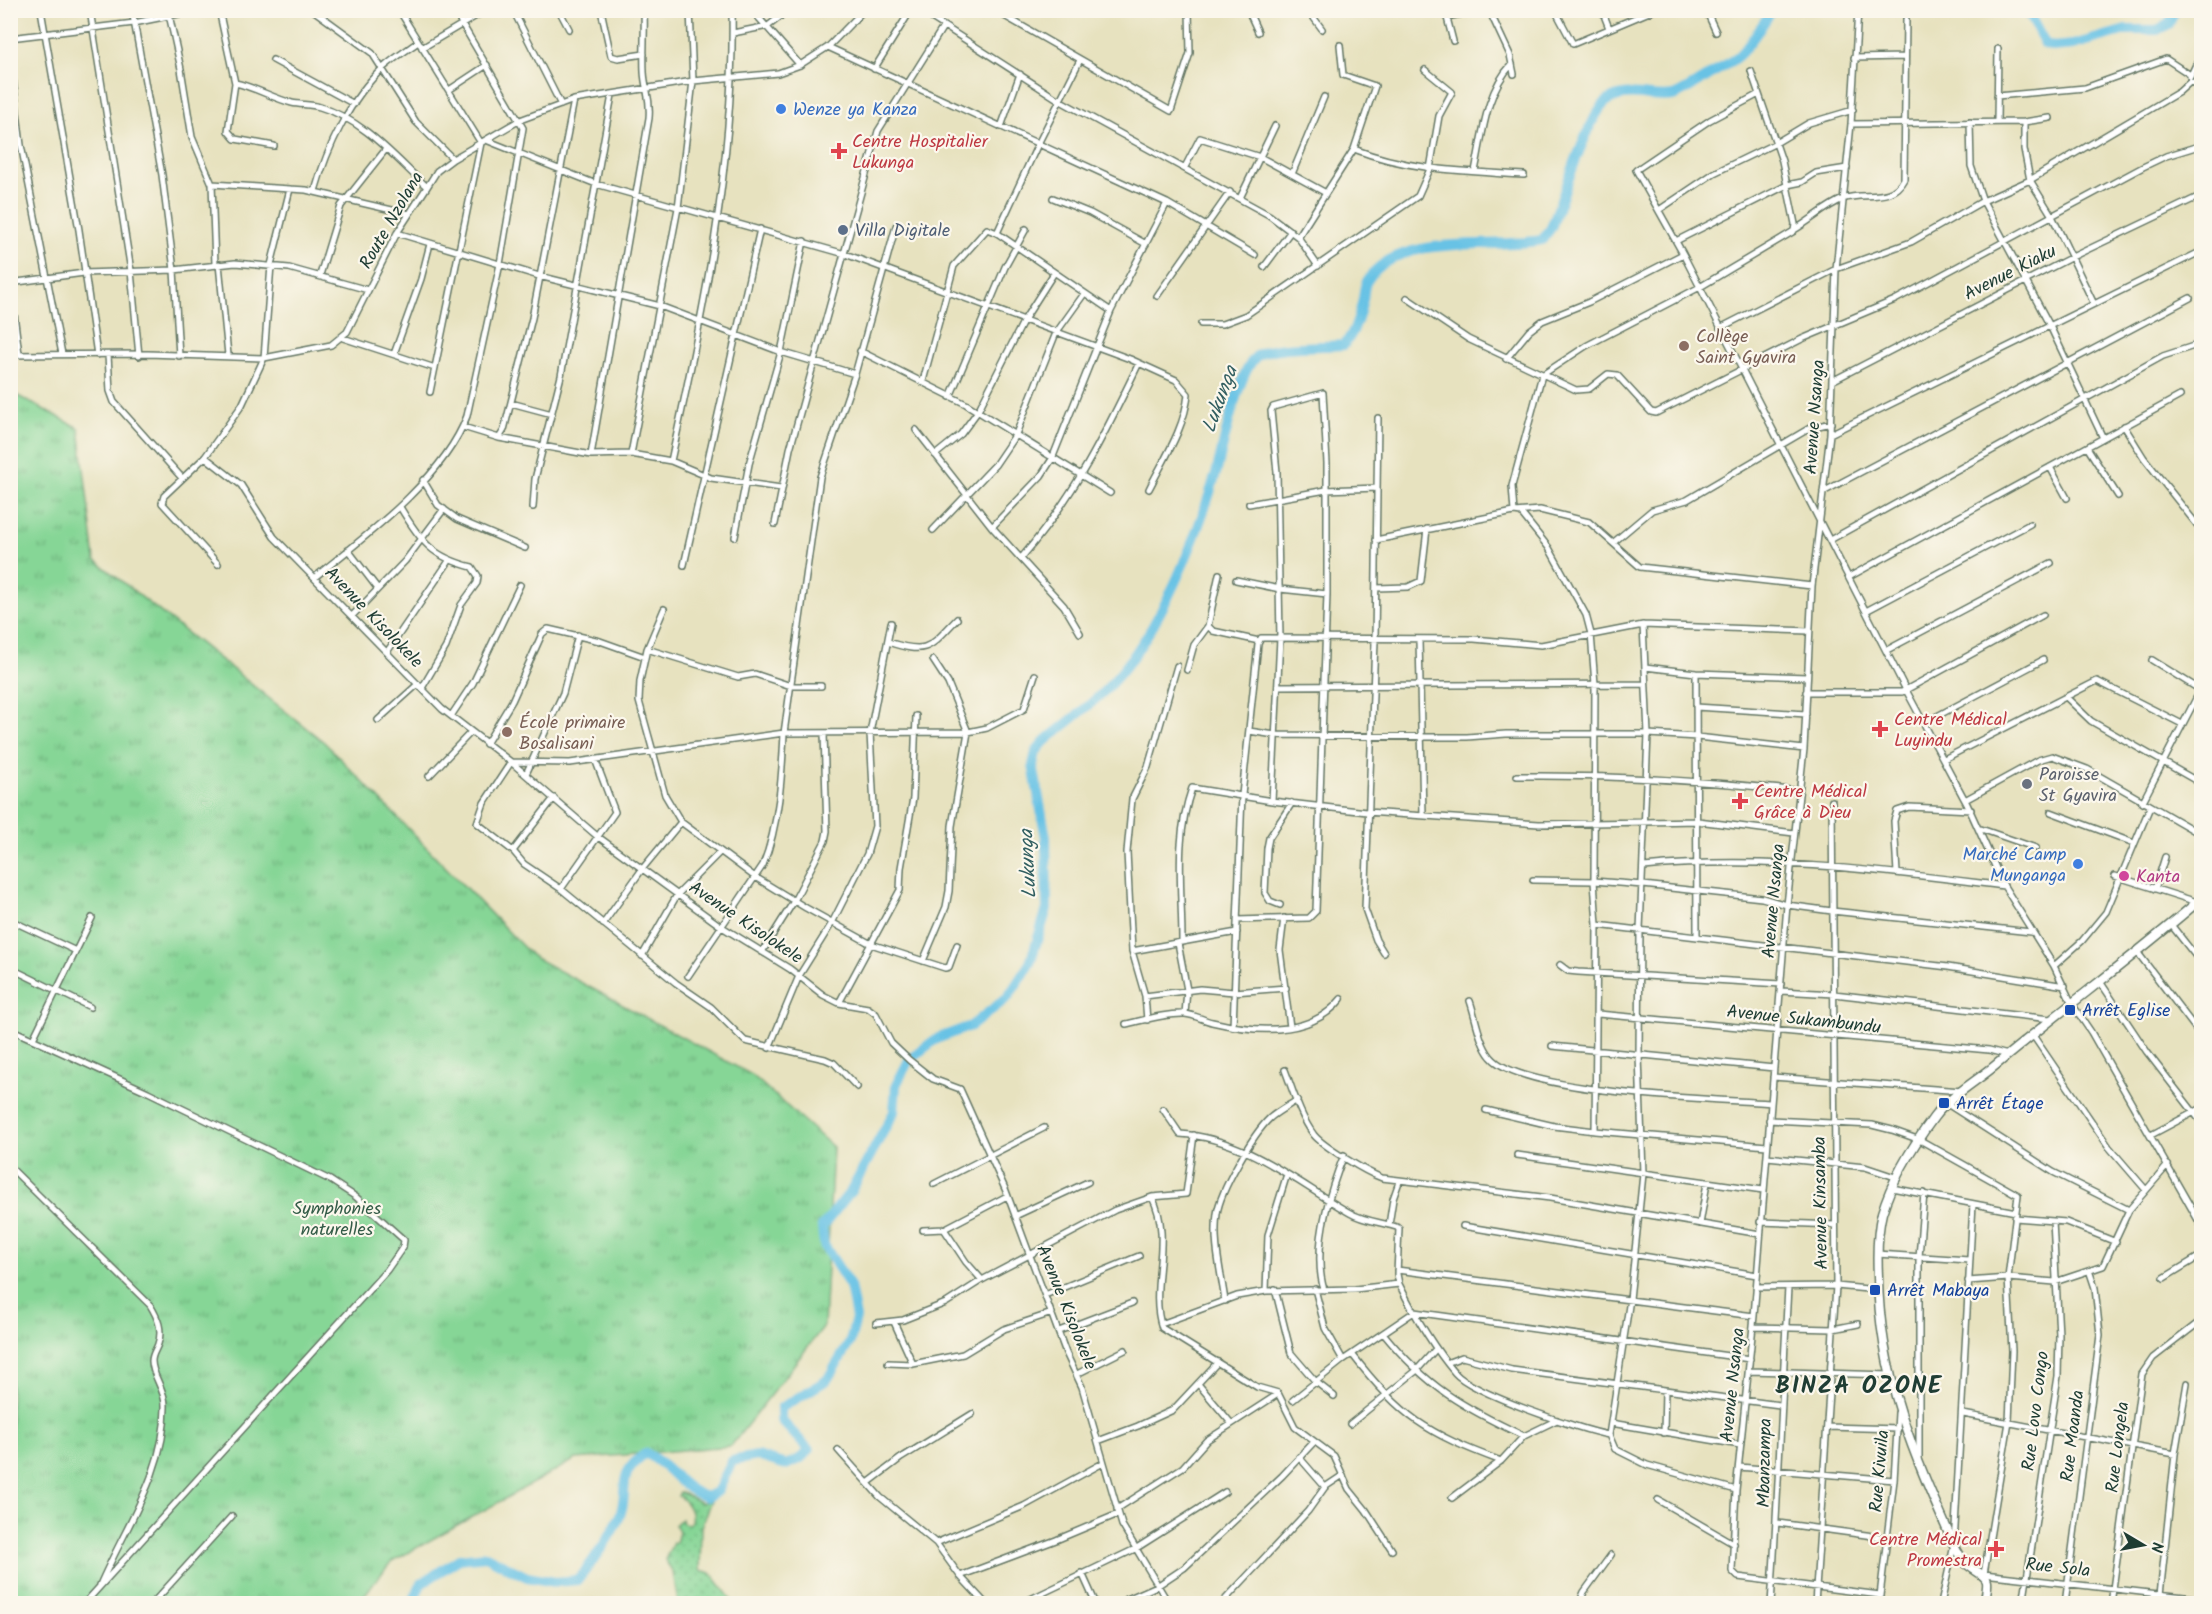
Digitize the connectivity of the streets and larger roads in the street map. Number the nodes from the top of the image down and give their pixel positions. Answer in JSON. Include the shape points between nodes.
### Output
{"nodes":[{"id":1,"x":41,"y":10,"type":"edge"},
{"id":2,"x":90,"y":10,"type":"edge"},
{"id":3,"x":132,"y":10,"type":"edge"},
{"id":4,"x":198,"y":10,"type":"edge"},
{"id":5,"x":219,"y":10,"type":"edge"},
{"id":6,"x":313,"y":10,"type":"edge"},
{"id":7,"x":399,"y":10,"type":"edge"},
{"id":8,"x":454,"y":10,"type":"edge"},
{"id":9,"x":486,"y":10,"type":"edge"},
{"id":10,"x":513,"y":10,"type":"edge"},
{"id":11,"x":559,"y":10,"type":"edge"},
{"id":12,"x":601,"y":10,"type":"edge"},
{"id":13,"x":644,"y":10,"type":"edge"},
{"id":14,"x":690,"y":10,"type":"edge"},
{"id":15,"x":732,"y":10,"type":"edge"},
{"id":16,"x":752,"y":10,"type":"edge"},
{"id":17,"x":789,"y":10,"type":"edge"},
{"id":18,"x":864,"y":10,"type":"edge"},
{"id":19,"x":911,"y":10,"type":"edge"},
{"id":20,"x":920,"y":10,"type":"edge"},
{"id":21,"x":994,"y":10,"type":"edge"},
{"id":22,"x":1189,"y":10,"type":"edge"},
{"id":23,"x":1248,"y":10,"type":"edge"},
{"id":24,"x":1308,"y":10,"type":"edge"},
{"id":25,"x":1445,"y":10,"type":"edge"},
{"id":26,"x":1483,"y":10,"type":"edge"},
{"id":27,"x":1489,"y":10,"type":"edge"},
{"id":28,"x":1555,"y":10,"type":"edge"},
{"id":29,"x":1602,"y":10,"type":"edge"},
{"id":30,"x":1654,"y":10,"type":"edge"},
{"id":31,"x":1706,"y":10,"type":"edge"},
{"id":32,"x":1858,"y":10,"type":"edge"},
{"id":33,"x":169,"y":13,"type":"edge"},
{"id":34,"x":1446,"y":17,"type":"junction"},
{"id":35,"x":1906,"y":19,"type":"dead end"},
{"id":36,"x":134,"y":23,"type":"junction"},
{"id":37,"x":460,"y":24,"type":"junction"},
{"id":38,"x":768,"y":26,"type":"junction"},
{"id":39,"x":943,"y":27,"type":"junction"},
{"id":40,"x":92,"y":28,"type":"junction"},
{"id":41,"x":1609,"y":28,"type":"junction"},
{"id":42,"x":569,"y":29,"type":"dead end"},
{"id":43,"x":1322,"y":29,"type":"dead end"},
{"id":44,"x":1258,"y":32,"type":"dead end"},
{"id":45,"x":1716,"y":32,"type":"dead end"},
{"id":46,"x":44,"y":33,"type":"junction"},
{"id":47,"x":733,"y":33,"type":"junction"},
{"id":48,"x":10,"y":38,"type":"edge"},
{"id":49,"x":1453,"y":41,"type":"dead end"},
{"id":50,"x":418,"y":42,"type":"junction"},
{"id":51,"x":1340,"y":45,"type":"dead end"},
{"id":52,"x":828,"y":47,"type":"junction"},
{"id":53,"x":422,"y":48,"type":"junction"},
{"id":54,"x":1998,"y":49,"type":"dead end"},
{"id":55,"x":2202,"y":52,"type":"edge"},
{"id":56,"x":644,"y":54,"type":"junction"},
{"id":57,"x":10,"y":56,"type":"edge"},
{"id":58,"x":1905,"y":57,"type":"junction"},
{"id":59,"x":1854,"y":58,"type":"junction"},
{"id":60,"x":273,"y":60,"type":"dead end"},
{"id":61,"x":1080,"y":60,"type":"junction"},
{"id":62,"x":1512,"y":64,"type":"junction"},
{"id":63,"x":487,"y":65,"type":"junction"},
{"id":64,"x":800,"y":65,"type":"junction"},
{"id":65,"x":384,"y":67,"type":"junction"},
{"id":66,"x":874,"y":69,"type":"junction"},
{"id":67,"x":1425,"y":70,"type":"dead end"},
{"id":68,"x":1751,"y":71,"type":"dead end"},
{"id":69,"x":1020,"y":74,"type":"junction"},
{"id":70,"x":1514,"y":74,"type":"dead end"},
{"id":71,"x":2189,"y":74,"type":"junction"},
{"id":72,"x":734,"y":76,"type":"junction"},
{"id":73,"x":693,"y":81,"type":"junction"},
{"id":74,"x":2190,"y":82,"type":"junction"},
{"id":75,"x":235,"y":83,"type":"junction"},
{"id":76,"x":906,"y":85,"type":"junction"},
{"id":77,"x":2202,"y":85,"type":"edge"},
{"id":78,"x":646,"y":89,"type":"junction"},
{"id":79,"x":449,"y":90,"type":"junction"},
{"id":80,"x":612,"y":95,"type":"junction"},
{"id":81,"x":1757,"y":95,"type":"junction"},
{"id":82,"x":1997,"y":96,"type":"junction"},
{"id":83,"x":1324,"y":97,"type":"dead end"},
{"id":84,"x":574,"y":100,"type":"junction"},
{"id":85,"x":1059,"y":100,"type":"junction"},
{"id":86,"x":354,"y":104,"type":"junction"},
{"id":87,"x":561,"y":105,"type":"junction"},
{"id":88,"x":1852,"y":110,"type":"junction"},
{"id":89,"x":346,"y":118,"type":"junction"},
{"id":90,"x":2050,"y":118,"type":"dead end"},
{"id":91,"x":520,"y":120,"type":"junction"},
{"id":92,"x":1903,"y":122,"type":"junction"},
{"id":93,"x":1970,"y":122,"type":"junction"},
{"id":94,"x":1997,"y":122,"type":"junction"},
{"id":95,"x":2024,"y":122,"type":"junction"},
{"id":96,"x":1851,"y":123,"type":"junction"},
{"id":97,"x":1275,"y":126,"type":"dead end"},
{"id":98,"x":1001,"y":127,"type":"junction"},
{"id":99,"x":484,"y":142,"type":"junction"},
{"id":100,"x":1038,"y":144,"type":"junction"},
{"id":101,"x":1774,"y":144,"type":"junction"},
{"id":102,"x":2202,"y":145,"type":"edge"},
{"id":103,"x":274,"y":147,"type":"dead end"},
{"id":104,"x":386,"y":149,"type":"junction"},
{"id":105,"x":1354,"y":149,"type":"junction"},
{"id":106,"x":520,"y":154,"type":"junction"},
{"id":107,"x":1260,"y":157,"type":"junction"},
{"id":108,"x":453,"y":159,"type":"junction"},
{"id":109,"x":1185,"y":167,"type":"junction"},
{"id":110,"x":1847,"y":168,"type":"junction"},
{"id":111,"x":1430,"y":169,"type":"junction"},
{"id":112,"x":560,"y":171,"type":"junction"},
{"id":113,"x":1475,"y":171,"type":"junction"},
{"id":114,"x":1292,"y":174,"type":"junction"},
{"id":115,"x":1524,"y":175,"type":"dead end"},
{"id":116,"x":2030,"y":180,"type":"junction"},
{"id":117,"x":212,"y":184,"type":"junction"},
{"id":118,"x":596,"y":184,"type":"junction"},
{"id":119,"x":1787,"y":185,"type":"junction"},
{"id":120,"x":427,"y":187,"type":"junction"},
{"id":121,"x":290,"y":189,"type":"junction"},
{"id":122,"x":315,"y":191,"type":"junction"},
{"id":123,"x":1230,"y":192,"type":"junction"},
{"id":124,"x":1326,"y":193,"type":"junction"},
{"id":125,"x":635,"y":195,"type":"junction"},
{"id":126,"x":2202,"y":195,"type":"edge"},
{"id":127,"x":1053,"y":198,"type":"dead end"},
{"id":128,"x":1240,"y":198,"type":"junction"},
{"id":129,"x":346,"y":199,"type":"junction"},
{"id":130,"x":1844,"y":199,"type":"junction"},
{"id":131,"x":1983,"y":201,"type":"junction"},
{"id":132,"x":1167,"y":203,"type":"junction"},
{"id":133,"x":678,"y":208,"type":"junction"},
{"id":134,"x":1659,"y":210,"type":"junction"},
{"id":135,"x":409,"y":214,"type":"junction"},
{"id":136,"x":2052,"y":216,"type":"junction"},
{"id":137,"x":716,"y":218,"type":"junction"},
{"id":138,"x":896,"y":226,"type":"dead end"},
{"id":139,"x":1206,"y":226,"type":"junction"},
{"id":140,"x":760,"y":229,"type":"junction"},
{"id":141,"x":1026,"y":229,"type":"dead end"},
{"id":142,"x":1291,"y":231,"type":"junction"},
{"id":143,"x":1794,"y":231,"type":"junction"},
{"id":144,"x":398,"y":233,"type":"junction"},
{"id":145,"x":997,"y":233,"type":"junction"},
{"id":146,"x":1298,"y":237,"type":"junction"},
{"id":147,"x":804,"y":241,"type":"junction"},
{"id":148,"x":1676,"y":241,"type":"junction"},
{"id":149,"x":2006,"y":241,"type":"junction"},
{"id":150,"x":430,"y":244,"type":"junction"},
{"id":151,"x":1146,"y":244,"type":"junction"},
{"id":152,"x":1017,"y":246,"type":"junction"},
{"id":153,"x":2202,"y":250,"type":"edge"},
{"id":154,"x":458,"y":252,"type":"junction"},
{"id":155,"x":845,"y":254,"type":"junction"},
{"id":156,"x":1683,"y":254,"type":"junction"},
{"id":157,"x":1255,"y":255,"type":"dead end"},
{"id":158,"x":2072,"y":257,"type":"junction"},
{"id":159,"x":217,"y":264,"type":"junction"},
{"id":160,"x":500,"y":264,"type":"junction"},
{"id":161,"x":271,"y":265,"type":"junction"},
{"id":162,"x":1318,"y":266,"type":"junction"},
{"id":163,"x":1264,"y":267,"type":"dead end"},
{"id":164,"x":883,"y":268,"type":"junction"},
{"id":165,"x":1836,"y":269,"type":"junction"},
{"id":166,"x":174,"y":270,"type":"junction"},
{"id":167,"x":131,"y":272,"type":"junction"},
{"id":168,"x":84,"y":273,"type":"junction"},
{"id":169,"x":1054,"y":273,"type":"junction"},
{"id":170,"x":320,"y":275,"type":"junction"},
{"id":171,"x":539,"y":276,"type":"junction"},
{"id":172,"x":47,"y":279,"type":"junction"},
{"id":173,"x":2026,"y":281,"type":"junction"},
{"id":174,"x":11,"y":283,"type":"edge"},
{"id":175,"x":578,"y":286,"type":"junction"},
{"id":176,"x":1700,"y":287,"type":"junction"},
{"id":177,"x":368,"y":290,"type":"junction"},
{"id":178,"x":947,"y":293,"type":"junction"},
{"id":179,"x":1084,"y":294,"type":"junction"},
{"id":180,"x":618,"y":295,"type":"junction"},
{"id":181,"x":1157,"y":296,"type":"dead end"},
{"id":182,"x":1407,"y":298,"type":"dead end"},
{"id":183,"x":2190,"y":298,"type":"dead end"},
{"id":184,"x":2094,"y":304,"type":"junction"},
{"id":185,"x":660,"y":306,"type":"junction"},
{"id":186,"x":988,"y":309,"type":"junction"},
{"id":187,"x":1111,"y":311,"type":"junction"},
{"id":188,"x":1024,"y":320,"type":"junction"},
{"id":189,"x":702,"y":322,"type":"junction"},
{"id":190,"x":1201,"y":324,"type":"dead end"},
{"id":191,"x":1833,"y":326,"type":"junction"},
{"id":192,"x":2050,"y":326,"type":"junction"},
{"id":193,"x":1720,"y":328,"type":"junction"},
{"id":194,"x":1056,"y":333,"type":"junction"},
{"id":195,"x":738,"y":335,"type":"junction"},
{"id":196,"x":343,"y":338,"type":"junction"},
{"id":197,"x":2199,"y":344,"type":"dead end"},
{"id":198,"x":1097,"y":347,"type":"junction"},
{"id":199,"x":860,"y":351,"type":"junction"},
{"id":200,"x":781,"y":352,"type":"junction"},
{"id":201,"x":19,"y":354,"type":"junction"},
{"id":202,"x":63,"y":354,"type":"junction"},
{"id":203,"x":394,"y":354,"type":"junction"},
{"id":204,"x":10,"y":355,"type":"edge"},
{"id":205,"x":97,"y":355,"type":"junction"},
{"id":206,"x":108,"y":355,"type":"junction"},
{"id":207,"x":228,"y":355,"type":"junction"},
{"id":208,"x":139,"y":356,"type":"junction"},
{"id":209,"x":179,"y":356,"type":"junction"},
{"id":210,"x":264,"y":358,"type":"junction"},
{"id":211,"x":1506,"y":359,"type":"junction"},
{"id":212,"x":815,"y":362,"type":"junction"},
{"id":213,"x":2067,"y":362,"type":"junction"},
{"id":214,"x":1139,"y":363,"type":"junction"},
{"id":215,"x":435,"y":368,"type":"junction"},
{"id":216,"x":1742,"y":368,"type":"junction"},
{"id":217,"x":855,"y":374,"type":"junction"},
{"id":218,"x":1542,"y":375,"type":"junction"},
{"id":219,"x":1834,"y":380,"type":"junction"},
{"id":220,"x":923,"y":381,"type":"junction"},
{"id":221,"x":430,"y":392,"type":"dead end"},
{"id":222,"x":2180,"y":396,"type":"dead end"},
{"id":223,"x":950,"y":397,"type":"junction"},
{"id":224,"x":2085,"y":399,"type":"junction"},
{"id":225,"x":512,"y":403,"type":"junction"},
{"id":226,"x":978,"y":411,"type":"junction"},
{"id":227,"x":552,"y":414,"type":"junction"},
{"id":228,"x":1378,"y":418,"type":"dead end"},
{"id":229,"x":1831,"y":423,"type":"junction"},
{"id":230,"x":2124,"y":426,"type":"junction"},
{"id":231,"x":463,"y":427,"type":"junction"},
{"id":232,"x":916,"y":430,"type":"dead end"},
{"id":233,"x":1016,"y":434,"type":"junction"},
{"id":234,"x":1830,"y":434,"type":"junction"},
{"id":235,"x":499,"y":438,"type":"junction"},
{"id":236,"x":2103,"y":438,"type":"junction"},
{"id":237,"x":544,"y":445,"type":"junction"},
{"id":238,"x":1782,"y":447,"type":"junction"},
{"id":239,"x":2087,"y":447,"type":"junction"},
{"id":240,"x":631,"y":454,"type":"junction"},
{"id":241,"x":591,"y":455,"type":"junction"},
{"id":242,"x":935,"y":455,"type":"junction"},
{"id":243,"x":205,"y":457,"type":"junction"},
{"id":244,"x":1052,"y":459,"type":"junction"},
{"id":245,"x":670,"y":461,"type":"junction"},
{"id":246,"x":2050,"y":467,"type":"junction"},
{"id":247,"x":703,"y":474,"type":"junction"},
{"id":248,"x":1082,"y":475,"type":"junction"},
{"id":249,"x":182,"y":477,"type":"junction"},
{"id":250,"x":423,"y":480,"type":"junction"},
{"id":251,"x":746,"y":482,"type":"junction"},
{"id":252,"x":781,"y":488,"type":"junction"},
{"id":253,"x":1377,"y":488,"type":"junction"},
{"id":254,"x":1149,"y":489,"type":"dead end"},
{"id":255,"x":1326,"y":490,"type":"junction"},
{"id":256,"x":1823,"y":492,"type":"junction"},
{"id":257,"x":1110,"y":493,"type":"dead end"},
{"id":258,"x":968,"y":494,"type":"junction"},
{"id":259,"x":2118,"y":496,"type":"dead end"},
{"id":260,"x":2067,"y":498,"type":"dead end"},
{"id":261,"x":1278,"y":499,"type":"junction"},
{"id":262,"x":1250,"y":504,"type":"dead end"},
{"id":263,"x":400,"y":507,"type":"junction"},
{"id":264,"x":533,"y":507,"type":"dead end"},
{"id":265,"x":444,"y":509,"type":"junction"},
{"id":266,"x":1514,"y":512,"type":"junction"},
{"id":267,"x":1820,"y":521,"type":"junction"},
{"id":268,"x":775,"y":524,"type":"dead end"},
{"id":269,"x":2030,"y":524,"type":"dead end"},
{"id":270,"x":992,"y":527,"type":"junction"},
{"id":271,"x":1427,"y":529,"type":"junction"},
{"id":272,"x":933,"y":530,"type":"dead end"},
{"id":273,"x":2202,"y":531,"type":"edge"},
{"id":274,"x":735,"y":537,"type":"dead end"},
{"id":275,"x":421,"y":538,"type":"junction"},
{"id":276,"x":1376,"y":540,"type":"junction"},
{"id":277,"x":1830,"y":540,"type":"junction"},
{"id":278,"x":1614,"y":542,"type":"junction"},
{"id":279,"x":525,"y":548,"type":"dead end"},
{"id":280,"x":348,"y":550,"type":"junction"},
{"id":281,"x":1022,"y":557,"type":"junction"},
{"id":282,"x":449,"y":561,"type":"junction"},
{"id":283,"x":2051,"y":563,"type":"dead end"},
{"id":284,"x":218,"y":564,"type":"dead end"},
{"id":285,"x":684,"y":566,"type":"dead end"},
{"id":286,"x":1219,"y":574,"type":"dead end"},
{"id":287,"x":315,"y":577,"type":"junction"},
{"id":288,"x":1849,"y":577,"type":"junction"},
{"id":289,"x":1236,"y":580,"type":"dead end"},
{"id":290,"x":520,"y":585,"type":"dead end"},
{"id":291,"x":1812,"y":586,"type":"junction"},
{"id":292,"x":1376,"y":588,"type":"junction"},
{"id":293,"x":378,"y":589,"type":"junction"},
{"id":294,"x":1280,"y":589,"type":"junction"},
{"id":295,"x":1327,"y":594,"type":"junction"},
{"id":296,"x":664,"y":609,"type":"dead end"},
{"id":297,"x":1866,"y":611,"type":"junction"},
{"id":298,"x":2043,"y":615,"type":"dead end"},
{"id":299,"x":352,"y":616,"type":"junction"},
{"id":300,"x":957,"y":619,"type":"dead end"},
{"id":301,"x":891,"y":623,"type":"dead end"},
{"id":302,"x":1643,"y":625,"type":"junction"},
{"id":303,"x":1208,"y":626,"type":"junction"},
{"id":304,"x":1809,"y":631,"type":"junction"},
{"id":305,"x":1080,"y":633,"type":"dead end"},
{"id":306,"x":1591,"y":634,"type":"junction"},
{"id":307,"x":578,"y":635,"type":"junction"},
{"id":308,"x":1280,"y":639,"type":"junction"},
{"id":309,"x":1324,"y":640,"type":"junction"},
{"id":310,"x":1419,"y":640,"type":"junction"},
{"id":311,"x":1259,"y":641,"type":"junction"},
{"id":312,"x":1375,"y":641,"type":"junction"},
{"id":313,"x":888,"y":642,"type":"junction"},
{"id":314,"x":647,"y":649,"type":"junction"},
{"id":315,"x":1887,"y":650,"type":"junction"},
{"id":316,"x":387,"y":652,"type":"junction"},
{"id":317,"x":645,"y":657,"type":"junction"},
{"id":318,"x":933,"y":660,"type":"dead end"},
{"id":319,"x":2043,"y":660,"type":"dead end"},
{"id":320,"x":2152,"y":660,"type":"dead end"},
{"id":321,"x":1177,"y":666,"type":"dead end"},
{"id":322,"x":1645,"y":667,"type":"junction"},
{"id":323,"x":1187,"y":670,"type":"dead end"},
{"id":324,"x":1696,"y":673,"type":"junction"},
{"id":325,"x":1035,"y":675,"type":"dead end"},
{"id":326,"x":1807,"y":676,"type":"junction"},
{"id":327,"x":2202,"y":678,"type":"edge"},
{"id":328,"x":1374,"y":684,"type":"junction"},
{"id":329,"x":1595,"y":684,"type":"junction"},
{"id":330,"x":1644,"y":684,"type":"junction"},
{"id":331,"x":1323,"y":685,"type":"junction"},
{"id":332,"x":420,"y":686,"type":"junction"},
{"id":333,"x":791,"y":686,"type":"junction"},
{"id":334,"x":821,"y":686,"type":"dead end"},
{"id":335,"x":1278,"y":686,"type":"junction"},
{"id":336,"x":1421,"y":686,"type":"junction"},
{"id":337,"x":2200,"y":688,"type":"edge"},
{"id":338,"x":1906,"y":690,"type":"junction"},
{"id":339,"x":1806,"y":692,"type":"junction"},
{"id":340,"x":2066,"y":698,"type":"junction"},
{"id":341,"x":1696,"y":707,"type":"junction"},
{"id":342,"x":1806,"y":714,"type":"junction"},
{"id":343,"x":451,"y":716,"type":"junction"},
{"id":344,"x":916,"y":716,"type":"dead end"},
{"id":345,"x":378,"y":720,"type":"dead end"},
{"id":346,"x":1924,"y":723,"type":"junction"},
{"id":347,"x":2182,"y":724,"type":"junction"},
{"id":348,"x":1249,"y":731,"type":"junction"},
{"id":349,"x":471,"y":732,"type":"junction"},
{"id":350,"x":968,"y":732,"type":"junction"},
{"id":351,"x":784,"y":733,"type":"junction"},
{"id":352,"x":824,"y":733,"type":"junction"},
{"id":353,"x":870,"y":733,"type":"junction"},
{"id":354,"x":916,"y":733,"type":"junction"},
{"id":355,"x":1322,"y":734,"type":"junction"},
{"id":356,"x":1371,"y":734,"type":"junction"},
{"id":357,"x":1594,"y":734,"type":"junction"},
{"id":358,"x":1648,"y":734,"type":"junction"},
{"id":359,"x":1275,"y":735,"type":"junction"},
{"id":360,"x":1422,"y":735,"type":"junction"},
{"id":361,"x":1697,"y":737,"type":"junction"},
{"id":362,"x":486,"y":744,"type":"junction"},
{"id":363,"x":1804,"y":748,"type":"junction"},
{"id":364,"x":653,"y":752,"type":"junction"},
{"id":365,"x":595,"y":759,"type":"junction"},
{"id":366,"x":1944,"y":759,"type":"junction"},
{"id":367,"x":2162,"y":760,"type":"junction"},
{"id":368,"x":511,"y":762,"type":"junction"},
{"id":369,"x":531,"y":763,"type":"junction"},
{"id":370,"x":526,"y":774,"type":"junction"},
{"id":371,"x":1595,"y":775,"type":"junction"},
{"id":372,"x":429,"y":776,"type":"dead end"},
{"id":373,"x":1517,"y":776,"type":"dead end"},
{"id":374,"x":1647,"y":777,"type":"junction"},
{"id":375,"x":1698,"y":780,"type":"junction"},
{"id":376,"x":2202,"y":784,"type":"edge"},
{"id":377,"x":1799,"y":790,"type":"junction"},
{"id":378,"x":1242,"y":795,"type":"junction"},
{"id":379,"x":554,"y":798,"type":"junction"},
{"id":380,"x":1965,"y":800,"type":"junction"},
{"id":381,"x":1272,"y":801,"type":"junction"},
{"id":382,"x":1832,"y":801,"type":"dead end"},
{"id":383,"x":1292,"y":803,"type":"junction"},
{"id":384,"x":2142,"y":803,"type":"junction"},
{"id":385,"x":1320,"y":806,"type":"junction"},
{"id":386,"x":2150,"y":807,"type":"junction"},
{"id":387,"x":1971,"y":810,"type":"junction"},
{"id":388,"x":1367,"y":812,"type":"junction"},
{"id":389,"x":2051,"y":812,"type":"dead end"},
{"id":390,"x":1423,"y":815,"type":"junction"},
{"id":391,"x":1698,"y":821,"type":"junction"},
{"id":392,"x":681,"y":822,"type":"junction"},
{"id":393,"x":1645,"y":823,"type":"junction"},
{"id":394,"x":1594,"y":824,"type":"junction"},
{"id":395,"x":1980,"y":829,"type":"junction"},
{"id":396,"x":1794,"y":833,"type":"junction"},
{"id":397,"x":2202,"y":835,"type":"edge"},
{"id":398,"x":597,"y":836,"type":"junction"},
{"id":399,"x":2134,"y":843,"type":"junction"},
{"id":400,"x":2036,"y":848,"type":"dead end"},
{"id":401,"x":513,"y":851,"type":"junction"},
{"id":402,"x":720,"y":852,"type":"junction"},
{"id":403,"x":2165,"y":857,"type":"dead end"},
{"id":404,"x":1698,"y":862,"type":"junction"},
{"id":405,"x":1792,"y":862,"type":"junction"},
{"id":406,"x":1833,"y":866,"type":"junction"},
{"id":407,"x":1644,"y":867,"type":"junction"},
{"id":408,"x":643,"y":868,"type":"junction"},
{"id":409,"x":1897,"y":873,"type":"junction"},
{"id":410,"x":755,"y":877,"type":"junction"},
{"id":411,"x":2118,"y":877,"type":"junction"},
{"id":412,"x":1533,"y":880,"type":"dead end"},
{"id":413,"x":1594,"y":881,"type":"junction"},
{"id":414,"x":1643,"y":885,"type":"junction"},
{"id":415,"x":2004,"y":886,"type":"junction"},
{"id":416,"x":561,"y":889,"type":"junction"},
{"id":417,"x":2155,"y":889,"type":"junction"},
{"id":418,"x":1697,"y":893,"type":"junction"},
{"id":419,"x":677,"y":895,"type":"junction"},
{"id":420,"x":794,"y":900,"type":"junction"},
{"id":421,"x":2199,"y":900,"type":"edge"},
{"id":422,"x":1787,"y":905,"type":"junction"},
{"id":423,"x":1280,"y":906,"type":"dead end"},
{"id":424,"x":1832,"y":911,"type":"junction"},
{"id":425,"x":92,"y":918,"type":"dead end"},
{"id":426,"x":1284,"y":918,"type":"junction"},
{"id":427,"x":10,"y":920,"type":"edge"},
{"id":428,"x":1237,"y":920,"type":"junction"},
{"id":429,"x":832,"y":922,"type":"junction"},
{"id":430,"x":603,"y":924,"type":"junction"},
{"id":431,"x":1597,"y":925,"type":"junction"},
{"id":432,"x":2172,"y":926,"type":"junction"},
{"id":433,"x":722,"y":927,"type":"junction"},
{"id":434,"x":1640,"y":930,"type":"junction"},
{"id":435,"x":1237,"y":932,"type":"junction"},
{"id":436,"x":2031,"y":932,"type":"junction"},
{"id":437,"x":1697,"y":937,"type":"junction"},
{"id":438,"x":1180,"y":942,"type":"junction"},
{"id":439,"x":871,"y":944,"type":"junction"},
{"id":440,"x":957,"y":945,"type":"dead end"},
{"id":441,"x":1785,"y":946,"type":"junction"},
{"id":442,"x":76,"y":951,"type":"junction"},
{"id":443,"x":1132,"y":951,"type":"junction"},
{"id":444,"x":762,"y":952,"type":"junction"},
{"id":445,"x":1833,"y":952,"type":"junction"},
{"id":446,"x":1384,"y":953,"type":"dead end"},
{"id":447,"x":2139,"y":953,"type":"junction"},
{"id":448,"x":642,"y":956,"type":"junction"},
{"id":449,"x":923,"y":961,"type":"junction"},
{"id":450,"x":2202,"y":964,"type":"edge"},
{"id":451,"x":1560,"y":965,"type":"dead end"},
{"id":452,"x":2054,"y":966,"type":"junction"},
{"id":453,"x":10,"y":968,"type":"edge"},
{"id":454,"x":1596,"y":971,"type":"junction"},
{"id":455,"x":688,"y":976,"type":"dead end"},
{"id":456,"x":799,"y":976,"type":"junction"},
{"id":457,"x":1640,"y":976,"type":"junction"},
{"id":458,"x":2101,"y":983,"type":"junction"},
{"id":459,"x":1781,"y":984,"type":"junction"},
{"id":460,"x":2065,"y":986,"type":"junction"},
{"id":461,"x":1286,"y":988,"type":"junction"},
{"id":462,"x":1187,"y":990,"type":"junction"},
{"id":463,"x":57,"y":991,"type":"junction"},
{"id":464,"x":1781,"y":991,"type":"junction"},
{"id":465,"x":1234,"y":992,"type":"junction"},
{"id":466,"x":1834,"y":994,"type":"junction"},
{"id":467,"x":1145,"y":996,"type":"junction"},
{"id":468,"x":1341,"y":999,"type":"dead end"},
{"id":469,"x":1470,"y":1001,"type":"dead end"},
{"id":470,"x":839,"y":1003,"type":"junction"},
{"id":471,"x":2072,"y":1005,"type":"junction"},
{"id":472,"x":90,"y":1007,"type":"dead end"},
{"id":473,"x":1185,"y":1014,"type":"junction"},
{"id":474,"x":1598,"y":1014,"type":"junction"},
{"id":475,"x":1641,"y":1016,"type":"junction"},
{"id":476,"x":2050,"y":1019,"type":"junction"},
{"id":477,"x":1147,"y":1020,"type":"junction"},
{"id":478,"x":1125,"y":1024,"type":"dead end"},
{"id":479,"x":1233,"y":1027,"type":"junction"},
{"id":480,"x":1290,"y":1027,"type":"junction"},
{"id":481,"x":10,"y":1029,"type":"edge"},
{"id":482,"x":1777,"y":1032,"type":"junction"},
{"id":483,"x":2032,"y":1034,"type":"junction"},
{"id":484,"x":2202,"y":1037,"type":"edge"},
{"id":485,"x":1834,"y":1038,"type":"junction"},
{"id":486,"x":33,"y":1039,"type":"junction"},
{"id":487,"x":1552,"y":1046,"type":"dead end"},
{"id":488,"x":769,"y":1048,"type":"junction"},
{"id":489,"x":1595,"y":1052,"type":"junction"},
{"id":490,"x":1639,"y":1055,"type":"junction"},
{"id":491,"x":2008,"y":1055,"type":"junction"},
{"id":492,"x":1774,"y":1068,"type":"junction"},
{"id":493,"x":1285,"y":1070,"type":"dead end"},
{"id":494,"x":1773,"y":1077,"type":"junction"},
{"id":495,"x":1833,"y":1080,"type":"junction"},
{"id":496,"x":858,"y":1087,"type":"dead end"},
{"id":497,"x":1595,"y":1091,"type":"junction"},
{"id":498,"x":1963,"y":1091,"type":"junction"},
{"id":499,"x":1642,"y":1092,"type":"junction"},
{"id":500,"x":1297,"y":1100,"type":"junction"},
{"id":501,"x":1771,"y":1103,"type":"junction"},
{"id":502,"x":1947,"y":1104,"type":"junction"},
{"id":503,"x":2202,"y":1108,"type":"edge"},
{"id":504,"x":1163,"y":1109,"type":"dead end"},
{"id":505,"x":1486,"y":1110,"type":"dead end"},
{"id":506,"x":2194,"y":1113,"type":"junction"},
{"id":507,"x":1769,"y":1120,"type":"junction"},
{"id":508,"x":1834,"y":1122,"type":"junction"},
{"id":509,"x":2202,"y":1123,"type":"edge"},
{"id":510,"x":1044,"y":1128,"type":"dead end"},
{"id":511,"x":1595,"y":1131,"type":"junction"},
{"id":512,"x":1194,"y":1135,"type":"junction"},
{"id":513,"x":2151,"y":1135,"type":"junction"},
{"id":514,"x":1642,"y":1136,"type":"junction"},
{"id":515,"x":1920,"y":1140,"type":"junction"},
{"id":516,"x":1767,"y":1146,"type":"junction"},
{"id":517,"x":1246,"y":1152,"type":"junction"},
{"id":518,"x":990,"y":1155,"type":"junction"},
{"id":519,"x":1344,"y":1155,"type":"junction"},
{"id":520,"x":1517,"y":1155,"type":"dead end"},
{"id":521,"x":1767,"y":1157,"type":"junction"},
{"id":522,"x":1834,"y":1162,"type":"junction"},
{"id":523,"x":2168,"y":1165,"type":"junction"},
{"id":524,"x":10,"y":1167,"type":"edge"},
{"id":525,"x":1287,"y":1174,"type":"junction"},
{"id":526,"x":1643,"y":1174,"type":"junction"},
{"id":527,"x":1898,"y":1178,"type":"junction"},
{"id":528,"x":1088,"y":1182,"type":"dead end"},
{"id":529,"x":1399,"y":1182,"type":"junction"},
{"id":530,"x":1707,"y":1183,"type":"junction"},
{"id":531,"x":934,"y":1184,"type":"dead end"},
{"id":532,"x":1892,"y":1188,"type":"junction"},
{"id":533,"x":1763,"y":1190,"type":"junction"},
{"id":534,"x":2146,"y":1190,"type":"junction"},
{"id":535,"x":1924,"y":1193,"type":"junction"},
{"id":536,"x":1008,"y":1196,"type":"junction"},
{"id":537,"x":1152,"y":1197,"type":"junction"},
{"id":538,"x":1330,"y":1201,"type":"junction"},
{"id":539,"x":1973,"y":1204,"type":"junction"},
{"id":540,"x":2129,"y":1210,"type":"junction"},
{"id":541,"x":1638,"y":1212,"type":"junction"},
{"id":542,"x":2016,"y":1215,"type":"junction"},
{"id":543,"x":1015,"y":1216,"type":"junction"},
{"id":544,"x":2053,"y":1221,"type":"junction"},
{"id":545,"x":1760,"y":1222,"type":"junction"},
{"id":546,"x":1700,"y":1224,"type":"junction"},
{"id":547,"x":1389,"y":1225,"type":"junction"},
{"id":548,"x":1835,"y":1225,"type":"junction"},
{"id":549,"x":2201,"y":1225,"type":"edge"},
{"id":550,"x":1463,"y":1226,"type":"dead end"},
{"id":551,"x":944,"y":1229,"type":"junction"},
{"id":552,"x":922,"y":1230,"type":"dead end"},
{"id":553,"x":1760,"y":1234,"type":"junction"},
{"id":554,"x":2116,"y":1242,"type":"junction"},
{"id":555,"x":1634,"y":1253,"type":"junction"},
{"id":556,"x":1877,"y":1254,"type":"junction"},
{"id":557,"x":2202,"y":1255,"type":"edge"},
{"id":558,"x":1139,"y":1256,"type":"dead end"},
{"id":559,"x":1030,"y":1257,"type":"junction"},
{"id":560,"x":1919,"y":1257,"type":"junction"},
{"id":561,"x":1970,"y":1260,"type":"junction"},
{"id":562,"x":1397,"y":1270,"type":"junction"},
{"id":563,"x":2090,"y":1273,"type":"junction"},
{"id":564,"x":1757,"y":1275,"type":"junction"},
{"id":565,"x":2008,"y":1278,"type":"junction"},
{"id":566,"x":2164,"y":1278,"type":"dead end"},
{"id":567,"x":982,"y":1280,"type":"junction"},
{"id":568,"x":1968,"y":1281,"type":"junction"},
{"id":569,"x":2055,"y":1282,"type":"junction"},
{"id":570,"x":1399,"y":1284,"type":"junction"},
{"id":571,"x":1836,"y":1286,"type":"junction"},
{"id":572,"x":1756,"y":1287,"type":"junction"},
{"id":573,"x":1788,"y":1288,"type":"junction"},
{"id":574,"x":1275,"y":1289,"type":"junction"},
{"id":575,"x":1315,"y":1289,"type":"junction"},
{"id":576,"x":1324,"y":1290,"type":"junction"},
{"id":577,"x":1878,"y":1290,"type":"junction"},
{"id":578,"x":1266,"y":1291,"type":"junction"},
{"id":579,"x":1045,"y":1295,"type":"junction"},
{"id":580,"x":1630,"y":1299,"type":"junction"},
{"id":581,"x":1225,"y":1301,"type":"junction"},
{"id":582,"x":1132,"y":1303,"type":"dead end"},
{"id":583,"x":1414,"y":1312,"type":"junction"},
{"id":584,"x":1052,"y":1313,"type":"junction"},
{"id":585,"x":1754,"y":1316,"type":"junction"},
{"id":586,"x":2202,"y":1320,"type":"edge"},
{"id":587,"x":894,"y":1322,"type":"junction"},
{"id":588,"x":876,"y":1323,"type":"dead end"},
{"id":589,"x":1161,"y":1324,"type":"junction"},
{"id":590,"x":1858,"y":1324,"type":"dead end"},
{"id":591,"x":1753,"y":1327,"type":"junction"},
{"id":592,"x":1786,"y":1327,"type":"junction"},
{"id":593,"x":1833,"y":1329,"type":"junction"},
{"id":594,"x":1059,"y":1331,"type":"junction"},
{"id":595,"x":1383,"y":1333,"type":"junction"},
{"id":596,"x":1625,"y":1340,"type":"junction"},
{"id":597,"x":1125,"y":1350,"type":"dead end"},
{"id":598,"x":1435,"y":1350,"type":"junction"},
{"id":599,"x":1352,"y":1354,"type":"junction"},
{"id":600,"x":1750,"y":1359,"type":"junction"},
{"id":601,"x":1343,"y":1360,"type":"junction"},
{"id":602,"x":1218,"y":1362,"type":"junction"},
{"id":603,"x":1449,"y":1362,"type":"junction"},
{"id":604,"x":888,"y":1364,"type":"dead end"},
{"id":605,"x":913,"y":1364,"type":"junction"},
{"id":606,"x":1416,"y":1371,"type":"junction"},
{"id":607,"x":1749,"y":1371,"type":"junction"},
{"id":608,"x":1783,"y":1372,"type":"junction"},
{"id":609,"x":1077,"y":1374,"type":"junction"},
{"id":610,"x":1831,"y":1374,"type":"junction"},
{"id":611,"x":1890,"y":1375,"type":"junction"},
{"id":612,"x":1316,"y":1382,"type":"junction"},
{"id":613,"x":2187,"y":1383,"type":"dead end"},
{"id":614,"x":1618,"y":1384,"type":"junction"},
{"id":615,"x":1199,"y":1385,"type":"junction"},
{"id":616,"x":1665,"y":1390,"type":"junction"},
{"id":617,"x":1278,"y":1393,"type":"junction"},
{"id":618,"x":1334,"y":1396,"type":"dead end"},
{"id":619,"x":1386,"y":1396,"type":"junction"},
{"id":620,"x":1293,"y":1400,"type":"dead end"},
{"id":621,"x":1745,"y":1401,"type":"junction"},
{"id":622,"x":1780,"y":1405,"type":"junction"},
{"id":623,"x":1898,"y":1413,"type":"junction"},
{"id":624,"x":972,"y":1414,"type":"dead end"},
{"id":625,"x":1963,"y":1414,"type":"junction"},
{"id":626,"x":1557,"y":1420,"type":"junction"},
{"id":627,"x":2009,"y":1422,"type":"junction"},
{"id":628,"x":1231,"y":1423,"type":"junction"},
{"id":629,"x":1611,"y":1423,"type":"junction"},
{"id":630,"x":1350,"y":1424,"type":"dead end"},
{"id":631,"x":1828,"y":1427,"type":"junction"},
{"id":632,"x":1898,"y":1429,"type":"junction"},
{"id":633,"x":2048,"y":1432,"type":"junction"},
{"id":634,"x":1664,"y":1433,"type":"junction"},
{"id":635,"x":1609,"y":1435,"type":"junction"},
{"id":636,"x":1524,"y":1436,"type":"junction"},
{"id":637,"x":2088,"y":1439,"type":"junction"},
{"id":638,"x":1098,"y":1441,"type":"junction"},
{"id":639,"x":1314,"y":1442,"type":"junction"},
{"id":640,"x":1740,"y":1445,"type":"junction"},
{"id":641,"x":2134,"y":1446,"type":"junction"},
{"id":642,"x":838,"y":1450,"type":"dead end"},
{"id":643,"x":2175,"y":1454,"type":"junction"},
{"id":644,"x":1299,"y":1457,"type":"junction"},
{"id":645,"x":1501,"y":1461,"type":"junction"},
{"id":646,"x":1103,"y":1463,"type":"junction"},
{"id":647,"x":1919,"y":1465,"type":"junction"},
{"id":648,"x":1739,"y":1467,"type":"junction"},
{"id":649,"x":1779,"y":1472,"type":"junction"},
{"id":650,"x":1343,"y":1475,"type":"junction"},
{"id":651,"x":1824,"y":1475,"type":"junction"},
{"id":652,"x":1894,"y":1480,"type":"junction"},
{"id":653,"x":868,"y":1483,"type":"junction"},
{"id":654,"x":1325,"y":1487,"type":"junction"},
{"id":655,"x":1736,"y":1490,"type":"junction"},
{"id":656,"x":1225,"y":1492,"type":"dead end"},
{"id":657,"x":1452,"y":1498,"type":"dead end"},
{"id":658,"x":1658,"y":1500,"type":"dead end"},
{"id":659,"x":1117,"y":1511,"type":"junction"},
{"id":660,"x":232,"y":1516,"type":"dead end"},
{"id":661,"x":1778,"y":1523,"type":"junction"},
{"id":662,"x":1819,"y":1530,"type":"junction"},
{"id":663,"x":1888,"y":1538,"type":"junction"},
{"id":664,"x":936,"y":1543,"type":"junction"},
{"id":665,"x":1734,"y":1544,"type":"junction"},
{"id":666,"x":1954,"y":1545,"type":"junction"},
{"id":667,"x":1136,"y":1549,"type":"junction"},
{"id":668,"x":1392,"y":1550,"type":"dead end"},
{"id":669,"x":1611,"y":1555,"type":"dead end"},
{"id":670,"x":1082,"y":1573,"type":"junction"},
{"id":671,"x":1984,"y":1574,"type":"junction"},
{"id":672,"x":960,"y":1576,"type":"junction"},
{"id":673,"x":2027,"y":1579,"type":"junction"},
{"id":674,"x":1772,"y":1582,"type":"junction"},
{"id":675,"x":2068,"y":1584,"type":"junction"},
{"id":676,"x":1157,"y":1586,"type":"junction"},
{"id":677,"x":1817,"y":1586,"type":"junction"},
{"id":678,"x":2113,"y":1588,"type":"junction"},
{"id":679,"x":98,"y":1589,"type":"junction"},
{"id":680,"x":1880,"y":1595,"type":"junction"},
{"id":681,"x":2160,"y":1595,"type":"junction"},
{"id":682,"x":2202,"y":1599,"type":"edge"},
{"id":683,"x":84,"y":1604,"type":"edge"},
{"id":684,"x":152,"y":1604,"type":"edge"},
{"id":685,"x":986,"y":1604,"type":"edge"},
{"id":686,"x":1020,"y":1604,"type":"edge"},
{"id":687,"x":1096,"y":1604,"type":"edge"},
{"id":688,"x":1116,"y":1604,"type":"edge"},
{"id":689,"x":1169,"y":1604,"type":"edge"},
{"id":690,"x":1221,"y":1604,"type":"edge"},
{"id":691,"x":1579,"y":1604,"type":"edge"},
{"id":692,"x":1771,"y":1604,"type":"edge"},
{"id":693,"x":1815,"y":1604,"type":"edge"},
{"id":694,"x":1879,"y":1604,"type":"edge"},
{"id":695,"x":1941,"y":1604,"type":"edge"},
{"id":696,"x":1983,"y":1604,"type":"edge"},
{"id":697,"x":2023,"y":1604,"type":"edge"},
{"id":698,"x":2065,"y":1604,"type":"edge"},
{"id":699,"x":2111,"y":1604,"type":"edge"},
{"id":700,"x":2159,"y":1604,"type":"edge"}],
"edges":[{"from":1,"to":46,"type":"street"},
{"from":2,"to":40,"type":"street"},
{"from":3,"to":36,"type":"street"},
{"from":4,"to":33,"type":"street"},
{"from":5,"to":75,"type":"street"},
{"from":6,"to":65,"type":"street","via":[[367,48]]},
{"from":7,"to":50,"type":"street"},
{"from":8,"to":37,"type":"street"},
{"from":9,"to":37,"type":"street"},
{"from":10,"to":87,"type":"street"},
{"from":11,"to":42,"type":"street"},
{"from":12,"to":56,"type":"street","via":[[611,56]]},
{"from":13,"to":56,"type":"street"},
{"from":14,"to":73,"type":"street"},
{"from":15,"to":47,"type":"street"},
{"from":16,"to":38,"type":"street"},
{"from":17,"to":38,"type":"street"},
{"from":18,"to":52,"type":"street","name":"Route Nzolana"},
{"from":19,"to":66,"type":"street"},
{"from":20,"to":39,"type":"street"},
{"from":21,"to":61,"type":"street"},
{"from":22,"to":61,"type":"street","via":[[1190,53],[1172,111]]},
{"from":23,"to":44,"type":"street"},
{"from":24,"to":43,"type":"street"},
{"from":25,"to":34,"type":"street"},
{"from":26,"to":34,"type":"street"},
{"from":27,"to":62,"type":"street"},
{"from":28,"to":41,"type":"street","via":[[1573,44]]},
{"from":29,"to":41,"type":"street"},
{"from":30,"to":41,"type":"street"},
{"from":31,"to":45,"type":"street"},
{"from":32,"to":59,"type":"street","name":"Avenue Nsanga"},
{"from":33,"to":36,"type":"street"},
{"from":33,"to":117,"type":"street","via":[[192,137]]},
{"from":34,"to":49,"type":"street"},
{"from":35,"to":58,"type":"street"},
{"from":36,"to":40,"type":"street"},
{"from":36,"to":166,"type":"street","via":[[162,175]]},
{"from":37,"to":53,"type":"street"},
{"from":37,"to":63,"type":"street"},
{"from":38,"to":47,"type":"street"},
{"from":38,"to":64,"type":"street"},
{"from":39,"to":69,"type":"street"},
{"from":39,"to":76,"type":"street"},
{"from":40,"to":46,"type":"street"},
{"from":40,"to":167,"type":"street"},
{"from":46,"to":48,"type":"street"},
{"from":46,"to":168,"type":"street"},
{"from":47,"to":72,"type":"street"},
{"from":50,"to":53,"type":"street"},
{"from":50,"to":65,"type":"street"},
{"from":51,"to":105,"type":"street","via":[[1343,75],[1375,86]]},
{"from":52,"to":64,"type":"street","name":"Route Nzolana"},
{"from":52,"to":66,"type":"street"},
{"from":53,"to":79,"type":"street"},
{"from":54,"to":82,"type":"street"},
{"from":55,"to":71,"type":"street"},
{"from":56,"to":78,"type":"street"},
{"from":57,"to":172,"type":"street","via":[[21,145]]},
{"from":58,"to":59,"type":"street"},
{"from":58,"to":92,"type":"street"},
{"from":59,"to":88,"type":"street","name":"Avenue Nsanga"},
{"from":60,"to":86,"type":"street"},
{"from":61,"to":85,"type":"street"},
{"from":62,"to":70,"type":"street"},
{"from":62,"to":113,"type":"street","via":[[1499,78],[1489,104]]},
{"from":63,"to":79,"type":"street"},
{"from":63,"to":91,"type":"street"},
{"from":64,"to":72,"type":"street","name":"Route Nzolana","via":[[778,73]]},
{"from":65,"to":86,"type":"street"},
{"from":65,"to":108,"type":"street","via":[[417,122]]},
{"from":66,"to":76,"type":"street"},
{"from":67,"to":111,"type":"street","via":[[1452,92],[1439,117]]},
{"from":68,"to":81,"type":"street"},
{"from":69,"to":85,"type":"street"},
{"from":69,"to":98,"type":"street"},
{"from":71,"to":74,"type":"street"},
{"from":71,"to":82,"type":"street","via":[[2166,58],[2085,88]]},
{"from":72,"to":73,"type":"street","name":"Route Nzolana"},
{"from":72,"to":137,"type":"street"},
{"from":73,"to":78,"type":"street","name":"Route Nzolana"},
{"from":73,"to":133,"type":"street"},
{"from":74,"to":77,"type":"street"},
{"from":74,"to":116,"type":"street"},
{"from":75,"to":89,"type":"street"},
{"from":75,"to":103,"type":"street","via":[[227,126],[230,136]]},
{"from":76,"to":98,"type":"street"},
{"from":76,"to":155,"type":"street","via":[[878,131]]},
{"from":78,"to":80,"type":"street","name":"Route Nzolana"},
{"from":78,"to":125,"type":"street","via":[[651,100]]},
{"from":79,"to":99,"type":"street"},
{"from":80,"to":84,"type":"street","name":"Route Nzolana"},
{"from":80,"to":118,"type":"street"},
{"from":81,"to":101,"type":"street"},
{"from":81,"to":134,"type":"street","via":[[1710,120],[1636,170]]},
{"from":82,"to":94,"type":"street"},
{"from":83,"to":114,"type":"street"},
{"from":84,"to":87,"type":"street","name":"Route Nzolana"},
{"from":84,"to":112,"type":"street"},
{"from":85,"to":100,"type":"street"},
{"from":85,"to":109,"type":"street"},
{"from":86,"to":89,"type":"street"},
{"from":87,"to":91,"type":"street","name":"Route Nzolana"},
{"from":88,"to":96,"type":"street","name":"Avenue Nsanga"},
{"from":88,"to":101,"type":"street","via":[[1825,116]]},
{"from":89,"to":104,"type":"street"},
{"from":89,"to":122,"type":"street","via":[[326,156]]},
{"from":90,"to":95,"type":"street"},
{"from":91,"to":99,"type":"street","name":"Route Nzolana"},
{"from":91,"to":106,"type":"street","via":[[524,128]]},
{"from":92,"to":93,"type":"street"},
{"from":92,"to":96,"type":"street"},
{"from":92,"to":130,"type":"street","via":[[1904,179],[1900,186],[1880,196]]},
{"from":93,"to":94,"type":"street"},
{"from":93,"to":131,"type":"street","via":[[1971,166]]},
{"from":94,"to":95,"type":"street"},
{"from":95,"to":116,"type":"street"},
{"from":96,"to":110,"type":"street","name":"Avenue Nsanga"},
{"from":97,"to":107,"type":"street"},
{"from":98,"to":100,"type":"street"},
{"from":99,"to":106,"type":"street"},
{"from":99,"to":108,"type":"street","name":"Route Nzolana"},
{"from":99,"to":154,"type":"street"},
{"from":100,"to":132,"type":"street"},
{"from":100,"to":145,"type":"street"},
{"from":101,"to":119,"type":"street"},
{"from":101,"to":134,"type":"street","via":[[1714,173]]},
{"from":102,"to":136,"type":"street","via":[[2166,156]]},
{"from":104,"to":120,"type":"street"},
{"from":104,"to":129,"type":"street"},
{"from":105,"to":111,"type":"street","via":[[1384,160]]},
{"from":105,"to":124,"type":"street"},
{"from":106,"to":112,"type":"street"},
{"from":106,"to":160,"type":"street"},
{"from":107,"to":109,"type":"street","via":[[1200,138]]},
{"from":107,"to":114,"type":"street"},
{"from":107,"to":128,"type":"street"},
{"from":108,"to":120,"type":"street","name":"Route Nzolana","via":[[437,171]]},
{"from":109,"to":123,"type":"street"},
{"from":110,"to":119,"type":"street","via":[[1816,173]]},
{"from":110,"to":130,"type":"street","name":"Avenue Nsanga"},
{"from":111,"to":113,"type":"street"},
{"from":111,"to":162,"type":"street","via":[[1418,196]]},
{"from":112,"to":118,"type":"street"},
{"from":112,"to":171,"type":"street"},
{"from":113,"to":115,"type":"street"},
{"from":114,"to":124,"type":"street"},
{"from":116,"to":131,"type":"street"},
{"from":116,"to":136,"type":"street"},
{"from":117,"to":121,"type":"street"},
{"from":117,"to":159,"type":"street"},
{"from":118,"to":125,"type":"street"},
{"from":118,"to":175,"type":"street"},
{"from":119,"to":143,"type":"street","via":[[1796,224]]},
{"from":119,"to":148,"type":"street"},
{"from":120,"to":135,"type":"street","name":"Route Nzolana"},
{"from":121,"to":122,"type":"street"},
{"from":121,"to":161,"type":"street"},
{"from":122,"to":129,"type":"street"},
{"from":123,"to":128,"type":"street"},
{"from":123,"to":139,"type":"street"},
{"from":124,"to":146,"type":"street"},
{"from":125,"to":133,"type":"street"},
{"from":125,"to":180,"type":"street"},
{"from":126,"to":158,"type":"street","name":"Avenue Kiaku"},
{"from":127,"to":151,"type":"street"},
{"from":128,"to":142,"type":"street"},
{"from":129,"to":135,"type":"street"},
{"from":129,"to":170,"type":"street","via":[[336,215]]},
{"from":130,"to":143,"type":"street"},
{"from":130,"to":165,"type":"street","name":"Avenue Nsanga"},
{"from":131,"to":149,"type":"street"},
{"from":131,"to":165,"type":"street","via":[[1911,242]]},
{"from":132,"to":139,"type":"street"},
{"from":132,"to":151,"type":"street"},
{"from":133,"to":137,"type":"street"},
{"from":133,"to":185,"type":"street"},
{"from":134,"to":148,"type":"street"},
{"from":135,"to":144,"type":"street","name":"Route Nzolana"},
{"from":136,"to":149,"type":"street"},
{"from":136,"to":158,"type":"street"},
{"from":137,"to":140,"type":"street"},
{"from":137,"to":189,"type":"street"},
{"from":138,"to":164,"type":"street"},
{"from":139,"to":157,"type":"street"},
{"from":139,"to":181,"type":"street"},
{"from":140,"to":147,"type":"street"},
{"from":140,"to":195,"type":"street"},
{"from":141,"to":152,"type":"street"},
{"from":142,"to":146,"type":"street"},
{"from":142,"to":163,"type":"street"},
{"from":143,"to":176,"type":"street"},
{"from":144,"to":150,"type":"street"},
{"from":144,"to":177,"type":"street","name":"Route Nzolana"},
{"from":145,"to":152,"type":"street"},
{"from":145,"to":178,"type":"street","via":[[987,229],[957,260]]},
{"from":146,"to":162,"type":"street"},
{"from":147,"to":155,"type":"street"},
{"from":147,"to":200,"type":"street"},
{"from":148,"to":156,"type":"street"},
{"from":149,"to":173,"type":"street"},
{"from":149,"to":191,"type":"street","via":[[1895,300]]},
{"from":150,"to":154,"type":"street"},
{"from":150,"to":203,"type":"street"},
{"from":151,"to":187,"type":"street"},
{"from":152,"to":169,"type":"street"},
{"from":152,"to":186,"type":"street"},
{"from":153,"to":184,"type":"street"},
{"from":154,"to":160,"type":"street"},
{"from":154,"to":215,"type":"street"},
{"from":155,"to":164,"type":"street"},
{"from":155,"to":212,"type":"street"},
{"from":156,"to":176,"type":"street"},
{"from":156,"to":211,"type":"street","via":[[1589,302],[1542,321]]},
{"from":158,"to":173,"type":"street","name":"Avenue Kiaku"},
{"from":158,"to":184,"type":"street"},
{"from":159,"to":161,"type":"street"},
{"from":159,"to":166,"type":"street"},
{"from":159,"to":207,"type":"street"},
{"from":160,"to":171,"type":"street"},
{"from":160,"to":231,"type":"street"},
{"from":161,"to":170,"type":"street"},
{"from":161,"to":210,"type":"street"},
{"from":162,"to":190,"type":"street","via":[[1245,315],[1222,324]]},
{"from":164,"to":178,"type":"street"},
{"from":164,"to":199,"type":"street"},
{"from":165,"to":191,"type":"street","name":"Avenue Nsanga"},
{"from":165,"to":193,"type":"street"},
{"from":166,"to":167,"type":"street"},
{"from":166,"to":209,"type":"street"},
{"from":167,"to":168,"type":"street"},
{"from":167,"to":208,"type":"street"},
{"from":168,"to":172,"type":"street"},
{"from":168,"to":205,"type":"street"},
{"from":169,"to":179,"type":"street"},
{"from":169,"to":188,"type":"street"},
{"from":170,"to":177,"type":"street"},
{"from":171,"to":175,"type":"street"},
{"from":171,"to":225,"type":"street"},
{"from":172,"to":174,"type":"street"},
{"from":172,"to":202,"type":"street"},
{"from":173,"to":192,"type":"street"},
{"from":173,"to":219,"type":"street","name":"Avenue Kiaku"},
{"from":174,"to":201,"type":"street"},
{"from":175,"to":180,"type":"street"},
{"from":175,"to":227,"type":"street"},
{"from":176,"to":193,"type":"street"},
{"from":176,"to":218,"type":"street","via":[[1587,346]]},
{"from":177,"to":196,"type":"street","name":"Route Nzolana"},
{"from":178,"to":186,"type":"street"},
{"from":178,"to":220,"type":"street"},
{"from":179,"to":187,"type":"street"},
{"from":179,"to":194,"type":"street"},
{"from":180,"to":185,"type":"street"},
{"from":180,"to":241,"type":"street"},
{"from":182,"to":211,"type":"street","via":[[1452,330]]},
{"from":183,"to":213,"type":"street"},
{"from":184,"to":192,"type":"street"},
{"from":185,"to":189,"type":"street"},
{"from":185,"to":240,"type":"street"},
{"from":186,"to":188,"type":"street"},
{"from":186,"to":223,"type":"street"},
{"from":187,"to":198,"type":"street"},
{"from":188,"to":194,"type":"street"},
{"from":188,"to":226,"type":"street"},
{"from":189,"to":195,"type":"street"},
{"from":189,"to":245,"type":"street"},
{"from":191,"to":216,"type":"street"},
{"from":191,"to":219,"type":"street","name":"Avenue Nsanga"},
{"from":192,"to":213,"type":"street"},
{"from":192,"to":234,"type":"street"},
{"from":193,"to":216,"type":"street"},
{"from":194,"to":198,"type":"street"},
{"from":194,"to":233,"type":"street"},
{"from":195,"to":200,"type":"street"},
{"from":195,"to":247,"type":"street"},
{"from":196,"to":203,"type":"street"},
{"from":196,"to":210,"type":"street","via":[[331,345]]},
{"from":197,"to":224,"type":"street","via":[[2163,356]]},
{"from":198,"to":214,"type":"street"},
{"from":198,"to":244,"type":"street"},
{"from":199,"to":217,"type":"street"},
{"from":199,"to":220,"type":"street"},
{"from":200,"to":212,"type":"street"},
{"from":200,"to":251,"type":"street"},
{"from":201,"to":202,"type":"street"},
{"from":201,"to":204,"type":"street"},
{"from":202,"to":205,"type":"street"},
{"from":203,"to":215,"type":"street"},
{"from":205,"to":206,"type":"street"},
{"from":206,"to":208,"type":"street"},
{"from":206,"to":249,"type":"street","via":[[114,402]]},
{"from":207,"to":209,"type":"street"},
{"from":207,"to":210,"type":"street"},
{"from":208,"to":209,"type":"street"},
{"from":210,"to":243,"type":"street","via":[[242,405]]},
{"from":211,"to":218,"type":"street"},
{"from":212,"to":217,"type":"street"},
{"from":212,"to":252,"type":"street"},
{"from":213,"to":224,"type":"street"},
{"from":213,"to":256,"type":"street"},
{"from":214,"to":248,"type":"street"},
{"from":214,"to":254,"type":"street","via":[[1176,380],[1188,394],[1182,424]]},
{"from":215,"to":221,"type":"street"},
{"from":216,"to":218,"type":"street","via":[[1656,413],[1612,373],[1582,391]]},
{"from":216,"to":238,"type":"street"},
{"from":217,"to":333,"type":"street","via":[[820,477]]},
{"from":218,"to":266,"type":"street","via":[[1512,486]]},
{"from":219,"to":229,"type":"street","name":"Avenue Nsanga"},
{"from":220,"to":223,"type":"street"},
{"from":222,"to":230,"type":"street"},
{"from":223,"to":226,"type":"street"},
{"from":224,"to":236,"type":"street"},
{"from":224,"to":277,"type":"street"},
{"from":225,"to":227,"type":"street"},
{"from":225,"to":235,"type":"street"},
{"from":226,"to":233,"type":"street"},
{"from":226,"to":242,"type":"street","via":[[961,434]]},
{"from":227,"to":237,"type":"street"},
{"from":228,"to":253,"type":"street"},
{"from":229,"to":234,"type":"street","name":"Avenue Nsanga"},
{"from":229,"to":238,"type":"street","via":[[1810,428]]},
{"from":230,"to":236,"type":"street"},
{"from":230,"to":273,"type":"street","via":[[2144,458]]},
{"from":231,"to":235,"type":"street"},
{"from":231,"to":250,"type":"street","via":[[460,436]]},
{"from":232,"to":242,"type":"street"},
{"from":233,"to":244,"type":"street"},
{"from":233,"to":258,"type":"street"},
{"from":234,"to":256,"type":"street","name":"Avenue Nsanga"},
{"from":235,"to":237,"type":"street"},
{"from":236,"to":239,"type":"street"},
{"from":237,"to":241,"type":"street"},
{"from":237,"to":264,"type":"street"},
{"from":238,"to":267,"type":"street"},
{"from":238,"to":278,"type":"street","via":[[1687,500],[1652,510]]},
{"from":239,"to":246,"type":"street"},
{"from":239,"to":259,"type":"street"},
{"from":240,"to":241,"type":"street"},
{"from":240,"to":245,"type":"street"},
{"from":242,"to":258,"type":"street"},
{"from":243,"to":249,"type":"street"},
{"from":243,"to":287,"type":"street","name":"Avenue Kisolokele","via":[[241,486],[274,537]]},
{"from":244,"to":248,"type":"street"},
{"from":244,"to":270,"type":"street"},
{"from":245,"to":247,"type":"street"},
{"from":246,"to":260,"type":"street"},
{"from":246,"to":288,"type":"street"},
{"from":247,"to":251,"type":"street"},
{"from":247,"to":285,"type":"street"},
{"from":248,"to":257,"type":"street"},
{"from":248,"to":281,"type":"street","via":[[1058,514]]},
{"from":249,"to":284,"type":"street","via":[[162,503]]},
{"from":250,"to":263,"type":"street"},
{"from":250,"to":265,"type":"street"},
{"from":251,"to":252,"type":"street"},
{"from":251,"to":274,"type":"street"},
{"from":252,"to":268,"type":"street"},
{"from":253,"to":255,"type":"street"},
{"from":253,"to":276,"type":"street"},
{"from":255,"to":261,"type":"street"},
{"from":255,"to":261,"type":"street","via":[[1323,393],[1273,407],[1271,411]]},
{"from":255,"to":295,"type":"street"},
{"from":256,"to":267,"type":"street","name":"Avenue Nsanga"},
{"from":258,"to":270,"type":"street"},
{"from":258,"to":272,"type":"street"},
{"from":261,"to":262,"type":"street"},
{"from":261,"to":294,"type":"street"},
{"from":263,"to":275,"type":"street"},
{"from":263,"to":280,"type":"street"},
{"from":265,"to":275,"type":"street"},
{"from":265,"to":279,"type":"street","via":[[457,519]]},
{"from":266,"to":271,"type":"street"},
{"from":266,"to":278,"type":"street","via":[[1540,510],[1589,522]]},
{"from":266,"to":306,"type":"street","via":[[1521,513],[1550,548],[1586,615]]},
{"from":267,"to":277,"type":"street"},
{"from":267,"to":291,"type":"street","name":"Avenue Nsanga"},
{"from":269,"to":297,"type":"street"},
{"from":270,"to":281,"type":"street"},
{"from":271,"to":276,"type":"street"},
{"from":271,"to":292,"type":"street","via":[[1421,581],[1408,587]]},
{"from":275,"to":282,"type":"street"},
{"from":275,"to":293,"type":"street"},
{"from":276,"to":292,"type":"street"},
{"from":277,"to":288,"type":"street"},
{"from":278,"to":291,"type":"street","via":[[1640,567]]},
{"from":280,"to":287,"type":"street"},
{"from":280,"to":293,"type":"street"},
{"from":281,"to":305,"type":"street","via":[[1064,606]]},
{"from":282,"to":316,"type":"street"},
{"from":282,"to":332,"type":"street","via":[[472,567],[478,576],[477,583],[461,605],[446,647]]},
{"from":283,"to":315,"type":"street"},
{"from":286,"to":303,"type":"street"},
{"from":287,"to":299,"type":"street","name":"Avenue Kisolokele"},
{"from":288,"to":297,"type":"street"},
{"from":289,"to":294,"type":"street"},
{"from":290,"to":343,"type":"street","via":[[473,683]]},
{"from":291,"to":304,"type":"street","name":"Avenue Nsanga"},
{"from":292,"to":312,"type":"street"},
{"from":293,"to":299,"type":"street"},
{"from":294,"to":295,"type":"street"},
{"from":294,"to":308,"type":"street"},
{"from":295,"to":309,"type":"street"},
{"from":296,"to":314,"type":"street"},
{"from":297,"to":315,"type":"street"},
{"from":298,"to":338,"type":"street"},
{"from":299,"to":316,"type":"street","name":"Avenue Kisolokele"},
{"from":300,"to":313,"type":"street","via":[[923,649],[912,650]]},
{"from":301,"to":313,"type":"street"},
{"from":302,"to":304,"type":"street"},
{"from":302,"to":306,"type":"street"},
{"from":302,"to":322,"type":"street"},
{"from":303,"to":311,"type":"street","via":[[1214,631]]},
{"from":303,"to":323,"type":"street","via":[[1194,645]]},
{"from":304,"to":326,"type":"street","name":"Avenue Nsanga"},
{"from":306,"to":310,"type":"street","via":[[1541,645],[1474,639]]},
{"from":306,"to":329,"type":"street"},
{"from":307,"to":317,"type":"street"},
{"from":307,"to":362,"type":"street","via":[[554,629],[543,631],[512,701]]},
{"from":307,"to":369,"type":"street","via":[[563,693]]},
{"from":308,"to":309,"type":"street"},
{"from":308,"to":311,"type":"street","via":[[1267,636]]},
{"from":308,"to":335,"type":"street"},
{"from":309,"to":312,"type":"street"},
{"from":309,"to":331,"type":"street"},
{"from":310,"to":312,"type":"street"},
{"from":310,"to":336,"type":"street"},
{"from":311,"to":348,"type":"street"},
{"from":312,"to":328,"type":"street"},
{"from":313,"to":353,"type":"street"},
{"from":314,"to":317,"type":"street"},
{"from":314,"to":333,"type":"street","via":[[738,678],[754,674]]},
{"from":315,"to":338,"type":"street"},
{"from":316,"to":332,"type":"street","name":"Avenue Kisolokele"},
{"from":317,"to":364,"type":"street","via":[[639,701]]},
{"from":318,"to":350,"type":"street","via":[[953,693]]},
{"from":319,"to":346,"type":"street"},
{"from":320,"to":337,"type":"street"},
{"from":321,"to":443,"type":"street","via":[[1148,767],[1132,799],[1127,852]]},
{"from":322,"to":324,"type":"street"},
{"from":322,"to":330,"type":"street"},
{"from":324,"to":326,"type":"street"},
{"from":324,"to":341,"type":"street"},
{"from":325,"to":350,"type":"street","via":[[1024,709],[987,728]]},
{"from":326,"to":339,"type":"street","name":"Avenue Nsanga"},
{"from":327,"to":337,"type":"street"},
{"from":328,"to":331,"type":"street"},
{"from":328,"to":336,"type":"street"},
{"from":328,"to":356,"type":"street"},
{"from":329,"to":330,"type":"street"},
{"from":329,"to":336,"type":"street"},
{"from":329,"to":357,"type":"street"},
{"from":330,"to":358,"type":"street"},
{"from":331,"to":335,"type":"street"},
{"from":331,"to":355,"type":"street"},
{"from":332,"to":343,"type":"street","name":"Avenue Kisolokele"},
{"from":332,"to":345,"type":"street"},
{"from":333,"to":334,"type":"street"},
{"from":333,"to":351,"type":"street"},
{"from":335,"to":359,"type":"street"},
{"from":336,"to":360,"type":"street"},
{"from":337,"to":347,"type":"street"},
{"from":338,"to":339,"type":"street"},
{"from":338,"to":346,"type":"street"},
{"from":339,"to":342,"type":"street","name":"Avenue Nsanga"},
{"from":340,"to":347,"type":"street","via":[[2102,681]]},
{"from":340,"to":366,"type":"street"},
{"from":340,"to":367,"type":"street","via":[[2091,721]]},
{"from":341,"to":342,"type":"street"},
{"from":341,"to":361,"type":"street"},
{"from":342,"to":363,"type":"street","name":"Avenue Nsanga"},
{"from":343,"to":349,"type":"street","name":"Avenue Kisolokele"},
{"from":344,"to":354,"type":"street"},
{"from":346,"to":366,"type":"street"},
{"from":347,"to":367,"type":"street"},
{"from":348,"to":359,"type":"street"},
{"from":348,"to":378,"type":"street"},
{"from":349,"to":362,"type":"street","name":"Avenue Kisolokele"},
{"from":349,"to":372,"type":"street"},
{"from":350,"to":354,"type":"street"},
{"from":350,"to":449,"type":"street","via":[[952,826],[946,907]]},
{"from":351,"to":352,"type":"street"},
{"from":351,"to":364,"type":"street"},
{"from":351,"to":410,"type":"street","via":[[769,852]]},
{"from":352,"to":353,"type":"street"},
{"from":352,"to":420,"type":"street","via":[[827,831]]},
{"from":353,"to":354,"type":"street"},
{"from":353,"to":429,"type":"street","via":[[875,826],[867,854]]},
{"from":354,"to":439,"type":"street","via":[[913,798],[900,890]]},
{"from":355,"to":356,"type":"street"},
{"from":355,"to":359,"type":"street"},
{"from":355,"to":385,"type":"street"},
{"from":356,"to":360,"type":"street"},
{"from":356,"to":388,"type":"street"},
{"from":357,"to":358,"type":"street"},
{"from":357,"to":360,"type":"street"},
{"from":357,"to":371,"type":"street"},
{"from":358,"to":361,"type":"street"},
{"from":358,"to":374,"type":"street"},
{"from":359,"to":381,"type":"street"},
{"from":360,"to":390,"type":"street"},
{"from":361,"to":363,"type":"street"},
{"from":361,"to":375,"type":"street"},
{"from":362,"to":368,"type":"street","name":"Avenue Kisolokele"},
{"from":363,"to":377,"type":"street","name":"Avenue Nsanga"},
{"from":364,"to":365,"type":"street"},
{"from":364,"to":392,"type":"street","via":[[665,795]]},
{"from":365,"to":369,"type":"street"},
{"from":365,"to":398,"type":"street","via":[[615,812]]},
{"from":366,"to":380,"type":"street"},
{"from":367,"to":376,"type":"street"},
{"from":367,"to":384,"type":"street"},
{"from":368,"to":369,"type":"street"},
{"from":368,"to":370,"type":"street","name":"Avenue Kisolokele"},
{"from":368,"to":401,"type":"street","via":[[484,803],[477,823]]},
{"from":369,"to":370,"type":"street"},
{"from":370,"to":379,"type":"street","name":"Avenue Kisolokele"},
{"from":371,"to":373,"type":"street"},
{"from":371,"to":374,"type":"street"},
{"from":371,"to":394,"type":"street"},
{"from":374,"to":375,"type":"street"},
{"from":374,"to":393,"type":"street"},
{"from":375,"to":377,"type":"street"},
{"from":375,"to":391,"type":"street"},
{"from":377,"to":396,"type":"street","name":"Avenue Nsanga"},
{"from":378,"to":381,"type":"street"},
{"from":378,"to":428,"type":"street"},
{"from":378,"to":438,"type":"street","via":[[1192,788],[1180,838]]},
{"from":379,"to":398,"type":"street","name":"Avenue Kisolokele"},
{"from":379,"to":401,"type":"street"},
{"from":380,"to":384,"type":"street","via":[[2052,756],[2078,765]]},
{"from":380,"to":387,"type":"street"},
{"from":381,"to":383,"type":"street"},
{"from":382,"to":406,"type":"street","name":"Avenue Kinsamba"},
{"from":383,"to":385,"type":"street"},
{"from":383,"to":423,"type":"street","via":[[1269,838],[1267,848],[1265,893]]},
{"from":384,"to":386,"type":"street"},
{"from":385,"to":388,"type":"street"},
{"from":385,"to":426,"type":"street","via":[[1316,911],[1309,918]]},
{"from":386,"to":397,"type":"street"},
{"from":386,"to":399,"type":"street"},
{"from":387,"to":395,"type":"street"},
{"from":387,"to":409,"type":"street","via":[[1909,807],[1897,811]]},
{"from":388,"to":390,"type":"street"},
{"from":388,"to":446,"type":"street","via":[[1365,909]]},
{"from":389,"to":399,"type":"street"},
{"from":390,"to":394,"type":"street"},
{"from":391,"to":393,"type":"street"},
{"from":391,"to":396,"type":"street"},
{"from":391,"to":404,"type":"street"},
{"from":392,"to":402,"type":"street"},
{"from":392,"to":408,"type":"street"},
{"from":393,"to":394,"type":"street"},
{"from":393,"to":407,"type":"street"},
{"from":394,"to":413,"type":"street"},
{"from":395,"to":400,"type":"street"},
{"from":395,"to":415,"type":"street"},
{"from":396,"to":405,"type":"street","name":"Avenue Nsanga"},
{"from":398,"to":408,"type":"street","name":"Avenue Kisolokele"},
{"from":398,"to":416,"type":"street"},
{"from":399,"to":411,"type":"street"},
{"from":401,"to":416,"type":"street","via":[[524,864]]},
{"from":402,"to":410,"type":"street"},
{"from":402,"to":419,"type":"street"},
{"from":403,"to":417,"type":"street"},
{"from":404,"to":405,"type":"street"},
{"from":404,"to":407,"type":"street"},
{"from":404,"to":418,"type":"street"},
{"from":405,"to":406,"type":"street"},
{"from":405,"to":422,"type":"street","name":"Avenue Nsanga"},
{"from":406,"to":409,"type":"street"},
{"from":406,"to":424,"type":"street","name":"Avenue Kinsamba"},
{"from":407,"to":414,"type":"street"},
{"from":408,"to":419,"type":"street","name":"Avenue Kisolokele"},
{"from":408,"to":430,"type":"street"},
{"from":409,"to":415,"type":"street"},
{"from":410,"to":420,"type":"street"},
{"from":410,"to":433,"type":"street"},
{"from":411,"to":417,"type":"street"},
{"from":411,"to":452,"type":"street","via":[[2106,912]]},
{"from":412,"to":413,"type":"street"},
{"from":413,"to":414,"type":"street"},
{"from":413,"to":431,"type":"street"},
{"from":414,"to":418,"type":"street"},
{"from":414,"to":434,"type":"street"},
{"from":415,"to":436,"type":"street"},
{"from":416,"to":430,"type":"street"},
{"from":417,"to":421,"type":"street"},
{"from":418,"to":422,"type":"street","via":[[1762,898]]},
{"from":418,"to":437,"type":"street"},
{"from":419,"to":433,"type":"street","name":"Avenue Kisolokele"},
{"from":419,"to":448,"type":"street"},
{"from":420,"to":429,"type":"street"},
{"from":420,"to":444,"type":"street"},
{"from":421,"to":432,"type":"street"},
{"from":422,"to":424,"type":"street"},
{"from":422,"to":441,"type":"street","name":"Avenue Nsanga"},
{"from":424,"to":436,"type":"street"},
{"from":424,"to":445,"type":"street","name":"Avenue Kinsamba"},
{"from":425,"to":442,"type":"street"},
{"from":426,"to":428,"type":"street"},
{"from":426,"to":461,"type":"street","via":[[1280,950]]},
{"from":427,"to":442,"type":"street"},
{"from":428,"to":435,"type":"street"},
{"from":429,"to":439,"type":"street"},
{"from":429,"to":456,"type":"street"},
{"from":430,"to":448,"type":"street"},
{"from":431,"to":434,"type":"street"},
{"from":431,"to":454,"type":"street"},
{"from":432,"to":447,"type":"street"},
{"from":432,"to":450,"type":"street"},
{"from":433,"to":444,"type":"street","name":"Avenue Kisolokele"},
{"from":433,"to":455,"type":"street"},
{"from":434,"to":437,"type":"street"},
{"from":434,"to":457,"type":"street"},
{"from":435,"to":438,"type":"street"},
{"from":435,"to":465,"type":"street"},
{"from":436,"to":452,"type":"street"},
{"from":437,"to":441,"type":"street"},
{"from":438,"to":443,"type":"street"},
{"from":438,"to":462,"type":"street"},
{"from":439,"to":449,"type":"street"},
{"from":439,"to":470,"type":"street"},
{"from":440,"to":449,"type":"street","via":[[948,968]]},
{"from":441,"to":445,"type":"street"},
{"from":441,"to":459,"type":"street","name":"Avenue Nsanga"},
{"from":442,"to":463,"type":"street"},
{"from":443,"to":467,"type":"street"},
{"from":444,"to":456,"type":"street","name":"Avenue Kisolokele"},
{"from":445,"to":460,"type":"street"},
{"from":445,"to":466,"type":"street","name":"Avenue Kinsamba"},
{"from":447,"to":458,"type":"street"},
{"from":447,"to":484,"type":"street"},
{"from":448,"to":488,"type":"street","via":[[711,1007],[745,1041]]},
{"from":451,"to":454,"type":"street","via":[[1568,971]]},
{"from":452,"to":460,"type":"street"},
{"from":453,"to":463,"type":"street"},
{"from":454,"to":457,"type":"street"},
{"from":454,"to":474,"type":"street"},
{"from":456,"to":470,"type":"street","name":"Avenue Kisolokele"},
{"from":456,"to":488,"type":"street"},
{"from":457,"to":459,"type":"street"},
{"from":457,"to":475,"type":"street"},
{"from":458,"to":471,"type":"street"},
{"from":458,"to":506,"type":"street"},
{"from":459,"to":464,"type":"street","name":"Avenue Nsanga"},
{"from":460,"to":471,"type":"street"},
{"from":461,"to":465,"type":"street"},
{"from":461,"to":480,"type":"street"},
{"from":462,"to":465,"type":"street"},
{"from":462,"to":467,"type":"street"},
{"from":462,"to":473,"type":"street"},
{"from":463,"to":472,"type":"street"},
{"from":463,"to":486,"type":"street"},
{"from":464,"to":466,"type":"street"},
{"from":464,"to":482,"type":"street","name":"Avenue Nsanga"},
{"from":465,"to":479,"type":"street"},
{"from":466,"to":476,"type":"street"},
{"from":466,"to":485,"type":"street","name":"Avenue Kinsamba"},
{"from":467,"to":477,"type":"street"},
{"from":468,"to":480,"type":"street","via":[[1330,1013]]},
{"from":469,"to":497,"type":"street","via":[[1487,1050],[1504,1067],[1530,1077]]},
{"from":470,"to":518,"type":"street","name":"Avenue Kisolokele","via":[[868,1008],[876,1014],[891,1043],[909,1060],[933,1079],[960,1089]]},
{"from":471,"to":476,"type":"street"},
{"from":471,"to":513,"type":"street"},
{"from":473,"to":477,"type":"street"},
{"from":473,"to":479,"type":"street"},
{"from":474,"to":475,"type":"street","name":"Avenue Sukambundu"},
{"from":474,"to":489,"type":"street"},
{"from":475,"to":482,"type":"street","name":"Avenue Sukambundu"},
{"from":475,"to":490,"type":"street"},
{"from":476,"to":483,"type":"street"},
{"from":477,"to":478,"type":"street"},
{"from":479,"to":480,"type":"street"},
{"from":481,"to":486,"type":"street"},
{"from":482,"to":485,"type":"street","name":"Avenue Sukambundu"},
{"from":482,"to":492,"type":"street","name":"Avenue Nsanga"},
{"from":483,"to":491,"type":"street"},
{"from":483,"to":534,"type":"street","via":[[2109,1147]]},
{"from":485,"to":491,"type":"street","name":"Avenue Sukambundu","via":[[1989,1050]]},
{"from":485,"to":495,"type":"street","name":"Avenue Kinsamba"},
{"from":486,"to":679,"type":"street","via":[[330,1180],[356,1197],[404,1240],[387,1270]]},
{"from":487,"to":489,"type":"street"},
{"from":488,"to":496,"type":"street","via":[[834,1063]]},
{"from":489,"to":490,"type":"street"},
{"from":489,"to":497,"type":"street"},
{"from":490,"to":492,"type":"street"},
{"from":490,"to":499,"type":"street"},
{"from":491,"to":498,"type":"street"},
{"from":492,"to":494,"type":"street","name":"Avenue Nsanga"},
{"from":493,"to":500,"type":"street"},
{"from":494,"to":495,"type":"street"},
{"from":494,"to":501,"type":"street","name":"Avenue Nsanga"},
{"from":495,"to":498,"type":"street"},
{"from":495,"to":508,"type":"street","name":"Avenue Kinsamba"},
{"from":497,"to":499,"type":"street"},
{"from":497,"to":511,"type":"street"},
{"from":498,"to":502,"type":"street"},
{"from":499,"to":501,"type":"street"},
{"from":499,"to":514,"type":"street"},
{"from":500,"to":517,"type":"street","via":[[1269,1118]]},
{"from":500,"to":519,"type":"street","via":[[1313,1133]]},
{"from":501,"to":507,"type":"street","name":"Avenue Nsanga"},
{"from":502,"to":515,"type":"street"},
{"from":502,"to":540,"type":"street","via":[[2053,1172]]},
{"from":503,"to":506,"type":"street"},
{"from":504,"to":512,"type":"street","via":[[1176,1132]]},
{"from":505,"to":511,"type":"street"},
{"from":506,"to":509,"type":"street"},
{"from":506,"to":513,"type":"street"},
{"from":507,"to":508,"type":"street"},
{"from":507,"to":516,"type":"street","name":"Avenue Nsanga"},
{"from":508,"to":515,"type":"street","via":[[1872,1125]]},
{"from":508,"to":522,"type":"street","name":"Avenue Kinsamba"},
{"from":510,"to":518,"type":"street"},
{"from":511,"to":514,"type":"street"},
{"from":512,"to":517,"type":"street"},
{"from":512,"to":537,"type":"street","via":[[1186,1194]]},
{"from":513,"to":523,"type":"street"},
{"from":514,"to":516,"type":"street"},
{"from":514,"to":526,"type":"street"},
{"from":515,"to":527,"type":"street"},
{"from":515,"to":542,"type":"street","via":[[2016,1193]]},
{"from":516,"to":521,"type":"street","name":"Avenue Nsanga"},
{"from":517,"to":525,"type":"street"},
{"from":517,"to":581,"type":"street","via":[[1217,1211],[1216,1245]]},
{"from":518,"to":531,"type":"street"},
{"from":518,"to":536,"type":"street","name":"Avenue Kisolokele"},
{"from":519,"to":529,"type":"street","via":[[1366,1172]]},
{"from":519,"to":538,"type":"street"},
{"from":520,"to":526,"type":"street"},
{"from":521,"to":522,"type":"street"},
{"from":521,"to":533,"type":"street","name":"Avenue Nsanga"},
{"from":522,"to":527,"type":"street"},
{"from":522,"to":548,"type":"street","name":"Avenue Kinsamba"},
{"from":523,"to":534,"type":"street"},
{"from":523,"to":549,"type":"street"},
{"from":524,"to":679,"type":"street","via":[[150,1305],[159,1322],[152,1367],[165,1403],[156,1463]]},
{"from":525,"to":538,"type":"street"},
{"from":525,"to":578,"type":"street","via":[[1268,1234]]},
{"from":526,"to":530,"type":"street"},
{"from":526,"to":541,"type":"street"},
{"from":527,"to":532,"type":"street"},
{"from":528,"to":543,"type":"street"},
{"from":529,"to":541,"type":"street"},
{"from":529,"to":547,"type":"street"},
{"from":530,"to":533,"type":"street"},
{"from":530,"to":546,"type":"street"},
{"from":532,"to":535,"type":"street"},
{"from":532,"to":556,"type":"street","via":[[1882,1214]]},
{"from":533,"to":545,"type":"street","name":"Avenue Nsanga"},
{"from":534,"to":540,"type":"street"},
{"from":535,"to":539,"type":"street"},
{"from":535,"to":560,"type":"street"},
{"from":536,"to":543,"type":"street","name":"Avenue Kisolokele"},
{"from":536,"to":551,"type":"street"},
{"from":537,"to":559,"type":"street","via":[[1115,1210]]},
{"from":537,"to":589,"type":"street","via":[[1162,1231]]},
{"from":538,"to":547,"type":"street","via":[[1353,1215]]},
{"from":538,"to":576,"type":"street","via":[[1321,1239]]},
{"from":539,"to":542,"type":"street"},
{"from":539,"to":561,"type":"street"},
{"from":540,"to":554,"type":"street"},
{"from":541,"to":546,"type":"street"},
{"from":541,"to":555,"type":"street"},
{"from":542,"to":544,"type":"street"},
{"from":542,"to":565,"type":"street"},
{"from":543,"to":559,"type":"street","name":"Avenue Kisolokele"},
{"from":544,"to":554,"type":"street","via":[[2072,1224]]},
{"from":544,"to":569,"type":"street","name":"Rue Lovo Congo"},
{"from":545,"to":548,"type":"street"},
{"from":545,"to":553,"type":"street","name":"Avenue Nsanga"},
{"from":546,"to":553,"type":"street"},
{"from":547,"to":562,"type":"street","via":[[1400,1231]]},
{"from":548,"to":571,"type":"street","name":"Avenue Kinsamba"},
{"from":550,"to":555,"type":"street"},
{"from":551,"to":552,"type":"street"},
{"from":551,"to":567,"type":"street"},
{"from":553,"to":564,"type":"street","name":"Avenue Nsanga"},
{"from":554,"to":563,"type":"street","via":[[2107,1262]]},
{"from":555,"to":564,"type":"street"},
{"from":555,"to":580,"type":"street"},
{"from":556,"to":560,"type":"street"},
{"from":556,"to":577,"type":"street"},
{"from":557,"to":566,"type":"street"},
{"from":558,"to":579,"type":"street"},
{"from":559,"to":567,"type":"street"},
{"from":559,"to":579,"type":"street","name":"Avenue Kisolokele"},
{"from":560,"to":561,"type":"street"},
{"from":560,"to":647,"type":"street"},
{"from":561,"to":568,"type":"street"},
{"from":562,"to":570,"type":"street"},
{"from":562,"to":580,"type":"street"},
{"from":563,"to":569,"type":"street"},
{"from":563,"to":637,"type":"street","name":"Rue Moanda","via":[[2100,1335]]},
{"from":564,"to":572,"type":"street","name":"Avenue Nsanga"},
{"from":565,"to":568,"type":"street"},
{"from":565,"to":569,"type":"street"},
{"from":565,"to":627,"type":"street","via":[[2012,1351]]},
{"from":567,"to":587,"type":"street","via":[[946,1303]]},
{"from":568,"to":625,"type":"street"},
{"from":569,"to":633,"type":"street","name":"Rue Lovo Congo","via":[[2058,1376]]},
{"from":570,"to":576,"type":"street"},
{"from":570,"to":583,"type":"street"},
{"from":571,"to":573,"type":"street"},
{"from":571,"to":577,"type":"street"},
{"from":571,"to":593,"type":"street","name":"Avenue Kinsamba"},
{"from":572,"to":573,"type":"street"},
{"from":572,"to":585,"type":"street","name":"Avenue Nsanga"},
{"from":573,"to":592,"type":"street","name":"Mbanzampa"},
{"from":574,"to":575,"type":"street"},
{"from":574,"to":578,"type":"street"},
{"from":574,"to":612,"type":"street","via":[[1291,1353]]},
{"from":575,"to":576,"type":"street"},
{"from":575,"to":601,"type":"street","via":[[1325,1328]]},
{"from":577,"to":611,"type":"street","via":[[1883,1347]]},
{"from":578,"to":581,"type":"street"},
{"from":579,"to":584,"type":"street","name":"Avenue Kisolokele"},
{"from":580,"to":585,"type":"street"},
{"from":580,"to":596,"type":"street"},
{"from":581,"to":589,"type":"street"},
{"from":582,"to":594,"type":"street"},
{"from":583,"to":595,"type":"street"},
{"from":583,"to":596,"type":"street"},
{"from":583,"to":598,"type":"street"},
{"from":584,"to":594,"type":"street","name":"Avenue Kisolokele"},
{"from":584,"to":605,"type":"street","via":[[1004,1329],[963,1354]]},
{"from":585,"to":591,"type":"street","name":"Avenue Nsanga"},
{"from":586,"to":641,"type":"street","name":"Rue Longela","via":[[2144,1368]]},
{"from":587,"to":588,"type":"street"},
{"from":587,"to":605,"type":"street"},
{"from":589,"to":602,"type":"street","via":[[1165,1331]]},
{"from":590,"to":593,"type":"street"},
{"from":591,"to":592,"type":"street"},
{"from":591,"to":600,"type":"street","name":"Avenue Nsanga"},
{"from":592,"to":593,"type":"street"},
{"from":592,"to":608,"type":"street","name":"Mbanzampa"},
{"from":593,"to":610,"type":"street","name":"Avenue Kinsamba"},
{"from":594,"to":609,"type":"street","name":"Avenue Kisolokele"},
{"from":595,"to":599,"type":"street"},
{"from":595,"to":606,"type":"street"},
{"from":596,"to":600,"type":"street"},
{"from":596,"to":614,"type":"street"},
{"from":597,"to":609,"type":"street"},
{"from":598,"to":603,"type":"street"},
{"from":598,"to":606,"type":"street"},
{"from":599,"to":601,"type":"street"},
{"from":599,"to":619,"type":"street"},
{"from":600,"to":607,"type":"street","name":"Avenue Nsanga"},
{"from":601,"to":612,"type":"street"},
{"from":602,"to":615,"type":"street"},
{"from":602,"to":617,"type":"street","via":[[1257,1387]]},
{"from":603,"to":614,"type":"street","via":[[1462,1357],[1512,1370]]},
{"from":603,"to":626,"type":"street","via":[[1456,1374],[1471,1385]]},
{"from":604,"to":605,"type":"street"},
{"from":606,"to":619,"type":"street"},
{"from":606,"to":636,"type":"street","via":[[1453,1401]]},
{"from":607,"to":608,"type":"street"},
{"from":607,"to":621,"type":"street","name":"Avenue Nsanga"},
{"from":608,"to":610,"type":"street"},
{"from":608,"to":622,"type":"street","name":"Mbanzampa"},
{"from":609,"to":638,"type":"street","name":"Avenue Kisolokele"},
{"from":610,"to":611,"type":"street"},
{"from":610,"to":631,"type":"street","name":"Avenue Kinsamba"},
{"from":611,"to":623,"type":"street"},
{"from":612,"to":618,"type":"street"},
{"from":612,"to":620,"type":"street"},
{"from":613,"to":643,"type":"street"},
{"from":614,"to":616,"type":"street"},
{"from":614,"to":629,"type":"street"},
{"from":615,"to":628,"type":"street"},
{"from":615,"to":638,"type":"street","via":[[1165,1414]]},
{"from":616,"to":621,"type":"street"},
{"from":616,"to":634,"type":"street"},
{"from":617,"to":628,"type":"street"},
{"from":617,"to":639,"type":"street","via":[[1295,1427]]},
{"from":619,"to":630,"type":"street"},
{"from":619,"to":645,"type":"street","via":[[1450,1442]]},
{"from":621,"to":622,"type":"street"},
{"from":621,"to":640,"type":"street","name":"Avenue Nsanga"},
{"from":622,"to":649,"type":"street","name":"Mbanzampa"},
{"from":623,"to":632,"type":"street","name":"Rue Kivuila"},
{"from":623,"to":647,"type":"street"},
{"from":624,"to":653,"type":"street"},
{"from":625,"to":627,"type":"street"},
{"from":625,"to":666,"type":"street"},
{"from":626,"to":635,"type":"street"},
{"from":626,"to":636,"type":"street"},
{"from":627,"to":633,"type":"street"},
{"from":627,"to":671,"type":"street"},
{"from":628,"to":659,"type":"street","via":[[1207,1440],[1183,1467]]},
{"from":629,"to":634,"type":"street"},
{"from":629,"to":635,"type":"street"},
{"from":631,"to":632,"type":"street"},
{"from":631,"to":651,"type":"street","name":"Avenue Kinsamba"},
{"from":632,"to":652,"type":"street","name":"Rue Kivuila"},
{"from":633,"to":637,"type":"street"},
{"from":633,"to":673,"type":"street","name":"Rue Lovo Congo"},
{"from":634,"to":640,"type":"street"},
{"from":635,"to":655,"type":"street","via":[[1615,1449],[1647,1465]]},
{"from":636,"to":645,"type":"street"},
{"from":637,"to":641,"type":"street"},
{"from":637,"to":675,"type":"street","name":"Rue Moanda"},
{"from":638,"to":646,"type":"street","name":"Avenue Kisolokele"},
{"from":639,"to":644,"type":"street"},
{"from":639,"to":650,"type":"street","via":[[1334,1456]]},
{"from":640,"to":648,"type":"street","name":"Avenue Nsanga"},
{"from":641,"to":643,"type":"street"},
{"from":641,"to":678,"type":"street","name":"Rue Longela"},
{"from":642,"to":653,"type":"street"},
{"from":643,"to":681,"type":"street"},
{"from":644,"to":654,"type":"street"},
{"from":644,"to":676,"type":"street","via":[[1196,1558]]},
{"from":645,"to":657,"type":"street"},
{"from":646,"to":659,"type":"street","name":"Avenue Kisolokele"},
{"from":646,"to":664,"type":"street","via":[[1024,1506]]},
{"from":647,"to":666,"type":"street"},
{"from":648,"to":649,"type":"street"},
{"from":648,"to":655,"type":"street","name":"Avenue Nsanga"},
{"from":649,"to":651,"type":"street"},
{"from":649,"to":661,"type":"street","name":"Mbanzampa"},
{"from":650,"to":654,"type":"street"},
{"from":650,"to":668,"type":"street"},
{"from":651,"to":652,"type":"street"},
{"from":651,"to":662,"type":"street","name":"Avenue Kinsamba"},
{"from":652,"to":663,"type":"street","name":"Rue Kivuila"},
{"from":653,"to":664,"type":"street"},
{"from":654,"to":690,"type":"street","via":[[1308,1511]]},
{"from":655,"to":665,"type":"street","name":"Avenue Nsanga"},
{"from":656,"to":667,"type":"street"},
{"from":658,"to":665,"type":"street"},
{"from":659,"to":667,"type":"street","name":"Avenue Kisolokele"},
{"from":659,"to":672,"type":"street","via":[[1056,1540]]},
{"from":660,"to":684,"type":"street"},
{"from":661,"to":662,"type":"street"},
{"from":661,"to":674,"type":"street","name":"Mbanzampa"},
{"from":662,"to":663,"type":"street"},
{"from":662,"to":677,"type":"street","name":"Avenue Kinsamba"},
{"from":663,"to":680,"type":"street","name":"Rue Kivuila"},
{"from":664,"to":672,"type":"street"},
{"from":665,"to":674,"type":"street","name":"Avenue Nsanga","via":[[1734,1576]]},
{"from":666,"to":671,"type":"street","via":[[1965,1563]]},
{"from":666,"to":695,"type":"street"},
{"from":667,"to":670,"type":"street"},
{"from":667,"to":676,"type":"street","name":"Avenue Kisolokele"},
{"from":669,"to":691,"type":"street"},
{"from":670,"to":686,"type":"street"},
{"from":670,"to":687,"type":"street"},
{"from":671,"to":673,"type":"street","name":"Rue Sola"},
{"from":671,"to":696,"type":"street"},
{"from":672,"to":685,"type":"street"},
{"from":673,"to":675,"type":"street","name":"Rue Sola"},
{"from":673,"to":697,"type":"street","name":"Rue Lovo Congo"},
{"from":674,"to":677,"type":"street","name":"Avenue Nsanga"},
{"from":674,"to":692,"type":"street","name":"Mbanzampa"},
{"from":675,"to":678,"type":"street","name":"Rue Sola"},
{"from":675,"to":698,"type":"street","name":"Rue Moanda"},
{"from":676,"to":688,"type":"street"},
{"from":676,"to":689,"type":"street","name":"Avenue Kisolokele"},
{"from":677,"to":680,"type":"street","name":"Avenue Nsanga"},
{"from":677,"to":693,"type":"street","name":"Avenue Kinsamba"},
{"from":678,"to":681,"type":"street","name":"Rue Sola"},
{"from":678,"to":699,"type":"street","name":"Rue Longela"},
{"from":679,"to":683,"type":"street"},
{"from":680,"to":694,"type":"street","name":"Rue Kivuila"},
{"from":681,"to":682,"type":"street","name":"Rue Sola"},
{"from":681,"to":700,"type":"street"}]}
